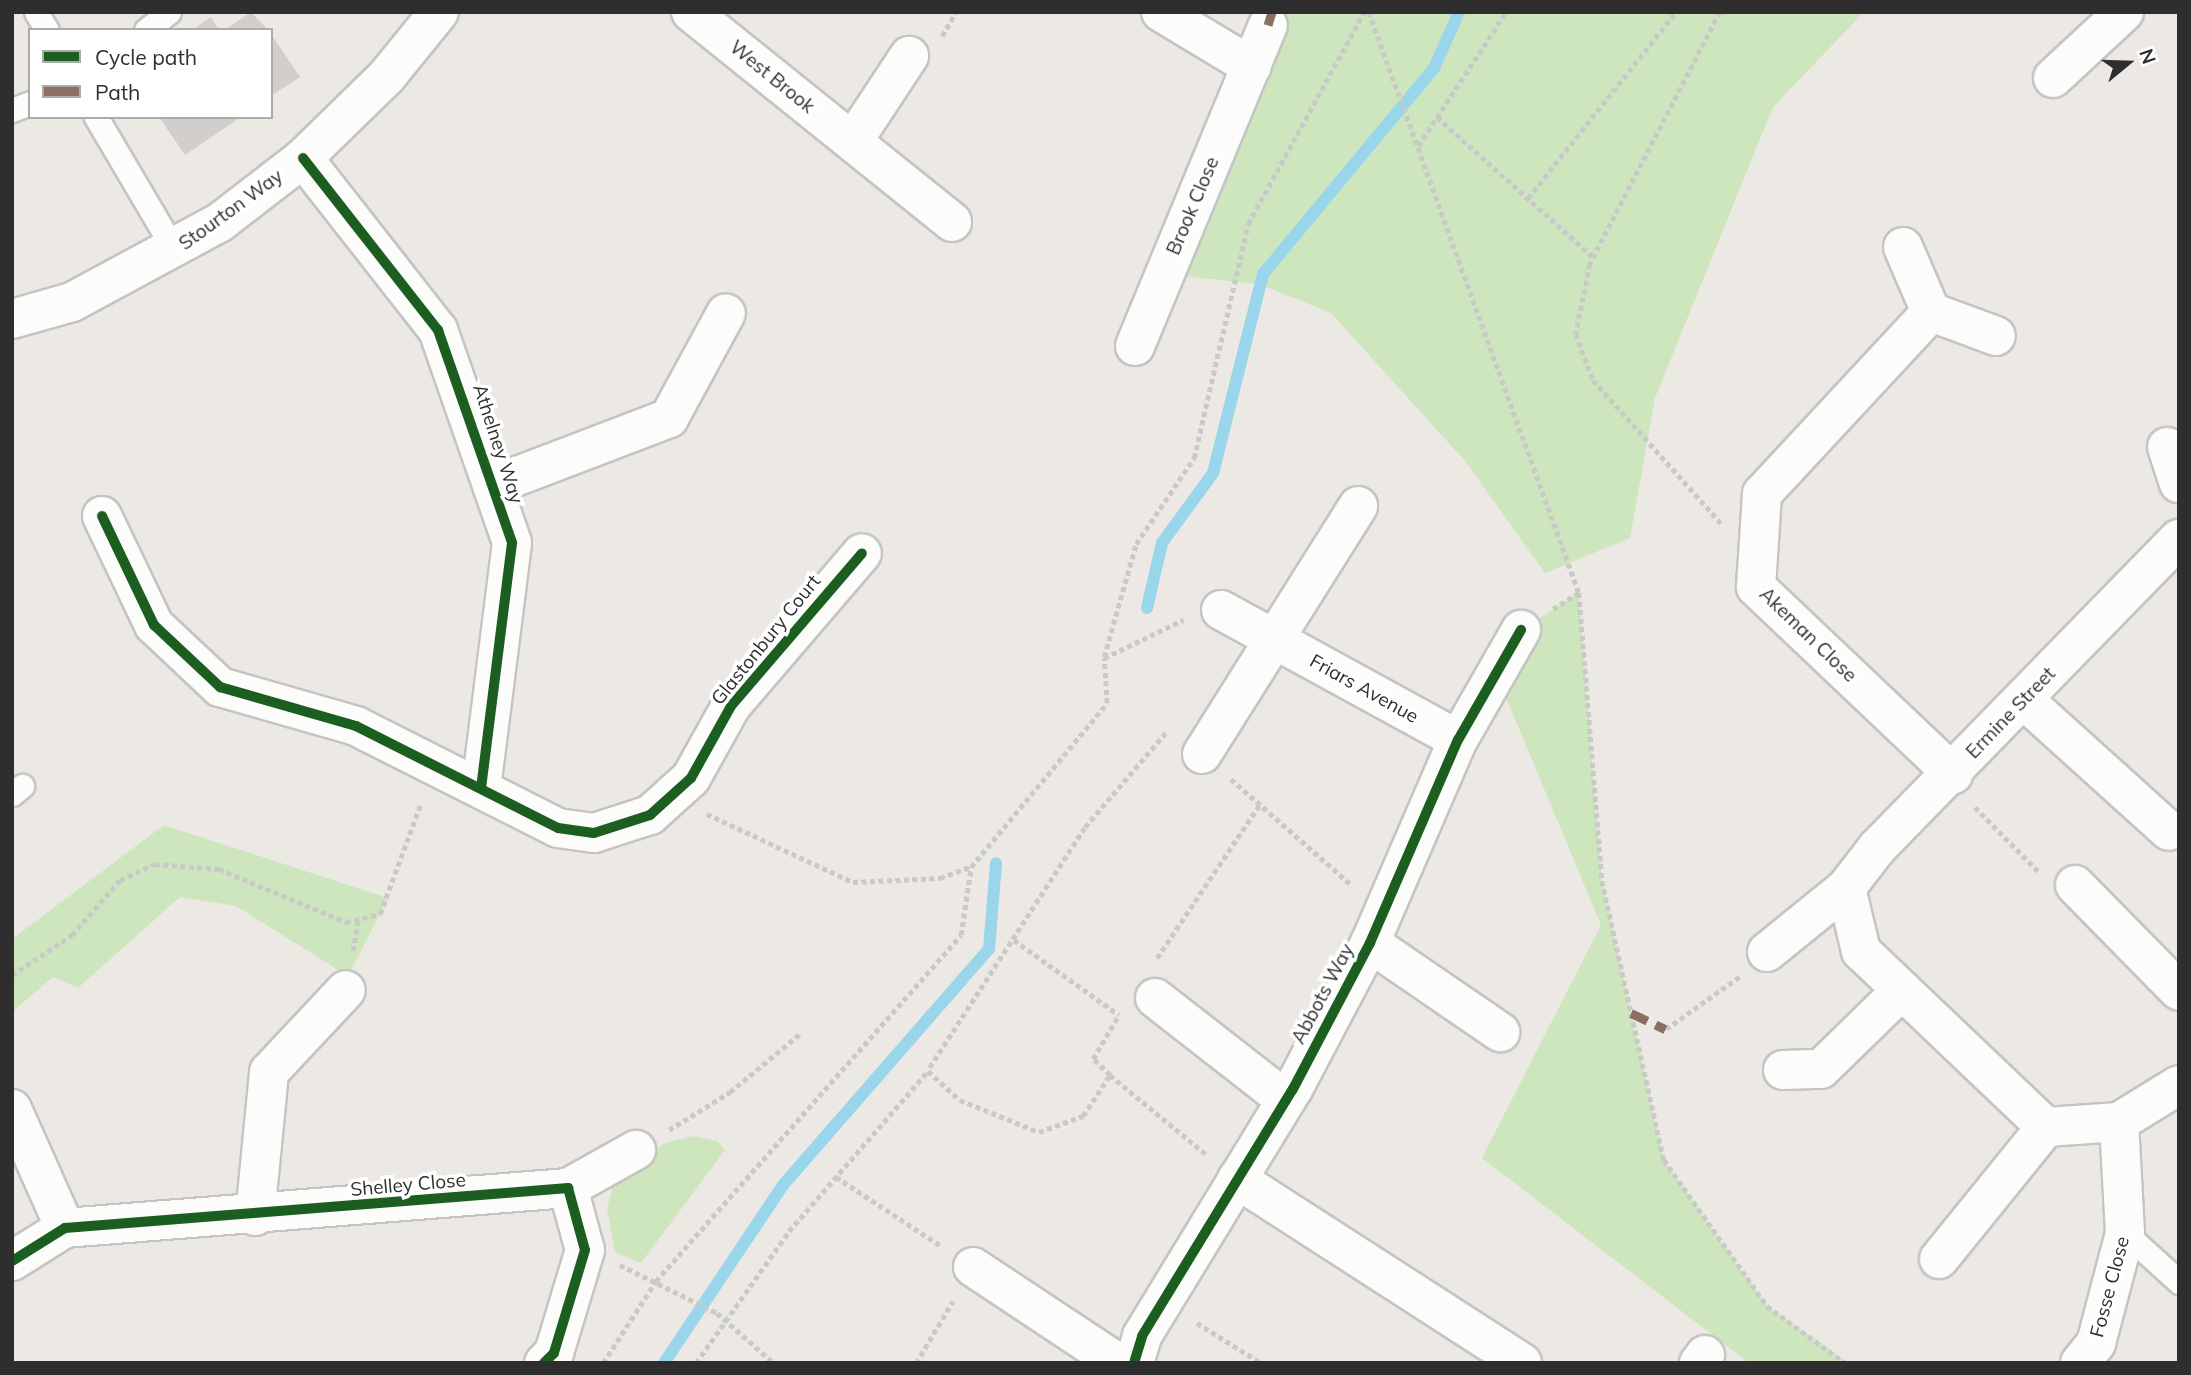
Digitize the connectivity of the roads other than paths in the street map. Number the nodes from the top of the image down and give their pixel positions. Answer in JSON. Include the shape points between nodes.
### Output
{"nodes":[{"id":1,"x":36,"y":12,"type":"edge"},
{"id":2,"x":169,"y":12,"type":"edge"},
{"id":3,"x":439,"y":12,"type":"edge"},
{"id":4,"x":691,"y":12,"type":"edge"},
{"id":5,"x":1161,"y":12,"type":"edge"},
{"id":6,"x":2124,"y":12,"type":"edge"},
{"id":7,"x":1268,"y":25,"type":"dead end"},
{"id":8,"x":46,"y":28,"type":"edge"},
{"id":9,"x":149,"y":28,"type":"edge"},
{"id":10,"x":909,"y":55,"type":"dead end"},
{"id":11,"x":1252,"y":67,"type":"junction"},
{"id":12,"x":2053,"y":78,"type":"dead end"},
{"id":13,"x":97,"y":119,"type":"edge"},
{"id":14,"x":853,"y":141,"type":"junction"},
{"id":15,"x":303,"y":158,"type":"junction"},
{"id":16,"x":952,"y":222,"type":"dead end"},
{"id":17,"x":1903,"y":247,"type":"dead end"},
{"id":18,"x":175,"y":251,"type":"junction"},
{"id":19,"x":726,"y":313,"type":"dead end"},
{"id":20,"x":1931,"y":313,"type":"junction"},
{"id":21,"x":12,"y":319,"type":"edge"},
{"id":22,"x":1996,"y":336,"type":"dead end"},
{"id":23,"x":1135,"y":346,"type":"dead end"},
{"id":24,"x":2167,"y":447,"type":"dead end"},
{"id":25,"x":2179,"y":483,"type":"edge"},
{"id":26,"x":494,"y":485,"type":"junction"},
{"id":27,"x":1359,"y":506,"type":"dead end"},
{"id":28,"x":102,"y":516,"type":"dead end"},
{"id":29,"x":2179,"y":539,"type":"edge"},
{"id":30,"x":862,"y":552,"type":"dead end"},
{"id":31,"x":1221,"y":610,"type":"dead end"},
{"id":32,"x":1521,"y":629,"type":"dead end"},
{"id":33,"x":1271,"y":637,"type":"junction"},
{"id":34,"x":2024,"y":700,"type":"junction"},
{"id":35,"x":1458,"y":740,"type":"junction"},
{"id":36,"x":1202,"y":754,"type":"road end"},
{"id":37,"x":1951,"y":776,"type":"junction"},
{"id":38,"x":481,"y":788,"type":"junction"},
{"id":39,"x":2169,"y":831,"type":"dead end"},
{"id":40,"x":2075,"y":885,"type":"dead end"},
{"id":41,"x":1846,"y":888,"type":"junction"},
{"id":42,"x":1377,"y":928,"type":"junction"},
{"id":43,"x":1767,"y":952,"type":"road end"},
{"id":44,"x":346,"y":990,"type":"dead end"},
{"id":45,"x":1902,"y":990,"type":"junction"},
{"id":46,"x":1143,"y":991,"type":"road end"},
{"id":47,"x":2179,"y":991,"type":"edge"},
{"id":48,"x":1500,"y":1032,"type":"dead end"},
{"id":49,"x":1783,"y":1070,"type":"dead end"},
{"id":50,"x":2179,"y":1085,"type":"edge"},
{"id":51,"x":1286,"y":1100,"type":"junction"},
{"id":52,"x":12,"y":1109,"type":"edge"},
{"id":53,"x":2119,"y":1122,"type":"junction"},
{"id":54,"x":2046,"y":1127,"type":"junction"},
{"id":55,"x":636,"y":1150,"type":"road end"},
{"id":56,"x":1237,"y":1179,"type":"junction"},
{"id":57,"x":568,"y":1188,"type":"junction"},
{"id":58,"x":254,"y":1216,"type":"junction"},
{"id":59,"x":65,"y":1228,"type":"junction"},
{"id":60,"x":2125,"y":1233,"type":"junction"},
{"id":61,"x":1939,"y":1259,"type":"dead end"},
{"id":62,"x":12,"y":1261,"type":"edge"},
{"id":63,"x":973,"y":1267,"type":"road end"},
{"id":64,"x":2179,"y":1282,"type":"edge"},
{"id":65,"x":544,"y":1363,"type":"edge"},
{"id":66,"x":1118,"y":1363,"type":"edge"},
{"id":67,"x":1134,"y":1363,"type":"edge"},
{"id":68,"x":1522,"y":1363,"type":"edge"},
{"id":69,"x":2080,"y":1363,"type":"edge"}],
"edges":[{"from":1,"to":8,"type":"lane"},
{"from":2,"to":9,"type":"lane"},
{"from":3,"to":15,"type":"street","name":"Stourton Way","via":[[387,76]]},
{"from":4,"to":14,"type":"street","name":"West Brook"},
{"from":5,"to":11,"type":"street"},
{"from":6,"to":12,"type":"street"},
{"from":7,"to":11,"type":"street","name":"Brook Close"},
{"from":10,"to":14,"type":"street"},
{"from":11,"to":23,"type":"street","name":"Brook Close"},
{"from":13,"to":18,"type":"lane"},
{"from":14,"to":16,"type":"street","name":"West Brook"},
{"from":15,"to":18,"type":"street","name":"Stourton Way"},
{"from":15,"to":26,"type":"street","name":"Athelney Way","via":[[438,330]]},
{"from":17,"to":20,"type":"street"},
{"from":18,"to":21,"type":"street","name":"Stourton Way","via":[[72,302]]},
{"from":19,"to":26,"type":"street","name":"Athelney Way","via":[[669,418]]},
{"from":20,"to":22,"type":"street"},
{"from":20,"to":37,"type":"street","name":"Akeman Close","via":[[1762,494],[1756,587]]},
{"from":24,"to":25,"type":"street"},
{"from":26,"to":38,"type":"street","name":"Athelney Way","via":[[512,543]]},
{"from":27,"to":33,"type":"street"},
{"from":28,"to":38,"type":"street","name":"Glastonbury Court","via":[[155,625],[220,687],[356,726]]},
{"from":29,"to":34,"type":"street","name":"Ermine Street"},
{"from":30,"to":38,"type":"street","name":"Glastonbury Court","via":[[731,706],[691,778],[650,815],[594,833],[558,828]]},
{"from":31,"to":33,"type":"street","name":"Friars Avenue"},
{"from":32,"to":35,"type":"street","name":"Abbots Way"},
{"from":33,"to":35,"type":"street","name":"Friars Avenue"},
{"from":33,"to":36,"type":"street"},
{"from":34,"to":37,"type":"street","name":"Ermine Street"},
{"from":34,"to":39,"type":"street"},
{"from":35,"to":42,"type":"street","name":"Abbots Way"},
{"from":37,"to":41,"type":"street","name":"Ermine Street","via":[[1877,848]]},
{"from":40,"to":47,"type":"street"},
{"from":41,"to":43,"type":"street","name":"Ermine Street"},
{"from":41,"to":45,"type":"street","via":[[1861,951]]},
{"from":42,"to":48,"type":"street","name":"Abbots Way"},
{"from":42,"to":51,"type":"street","name":"Abbots Way"},
{"from":44,"to":58,"type":"street","via":[[269,1072]]},
{"from":45,"to":49,"type":"street","via":[[1821,1069]]},
{"from":45,"to":54,"type":"street"},
{"from":46,"to":51,"type":"street"},
{"from":50,"to":53,"type":"street"},
{"from":51,"to":56,"type":"street","name":"Abbots Way"},
{"from":52,"to":59,"type":"street"},
{"from":53,"to":54,"type":"street"},
{"from":53,"to":60,"type":"street","name":"Fosse Close"},
{"from":54,"to":61,"type":"street"},
{"from":55,"to":57,"type":"street","name":"Shelley Close"},
{"from":56,"to":67,"type":"street","name":"Abbots Way","via":[[1142,1336]]},
{"from":56,"to":68,"type":"street"},
{"from":57,"to":58,"type":"street","name":"Shelley Close"},
{"from":57,"to":65,"type":"street","via":[[584,1250],[554,1353]]},
{"from":58,"to":59,"type":"street","name":"Shelley Close"},
{"from":59,"to":62,"type":"street"},
{"from":60,"to":64,"type":"lane"},
{"from":60,"to":69,"type":"street","name":"Fosse Close","via":[[2096,1343]]},
{"from":63,"to":66,"type":"street"}]}
